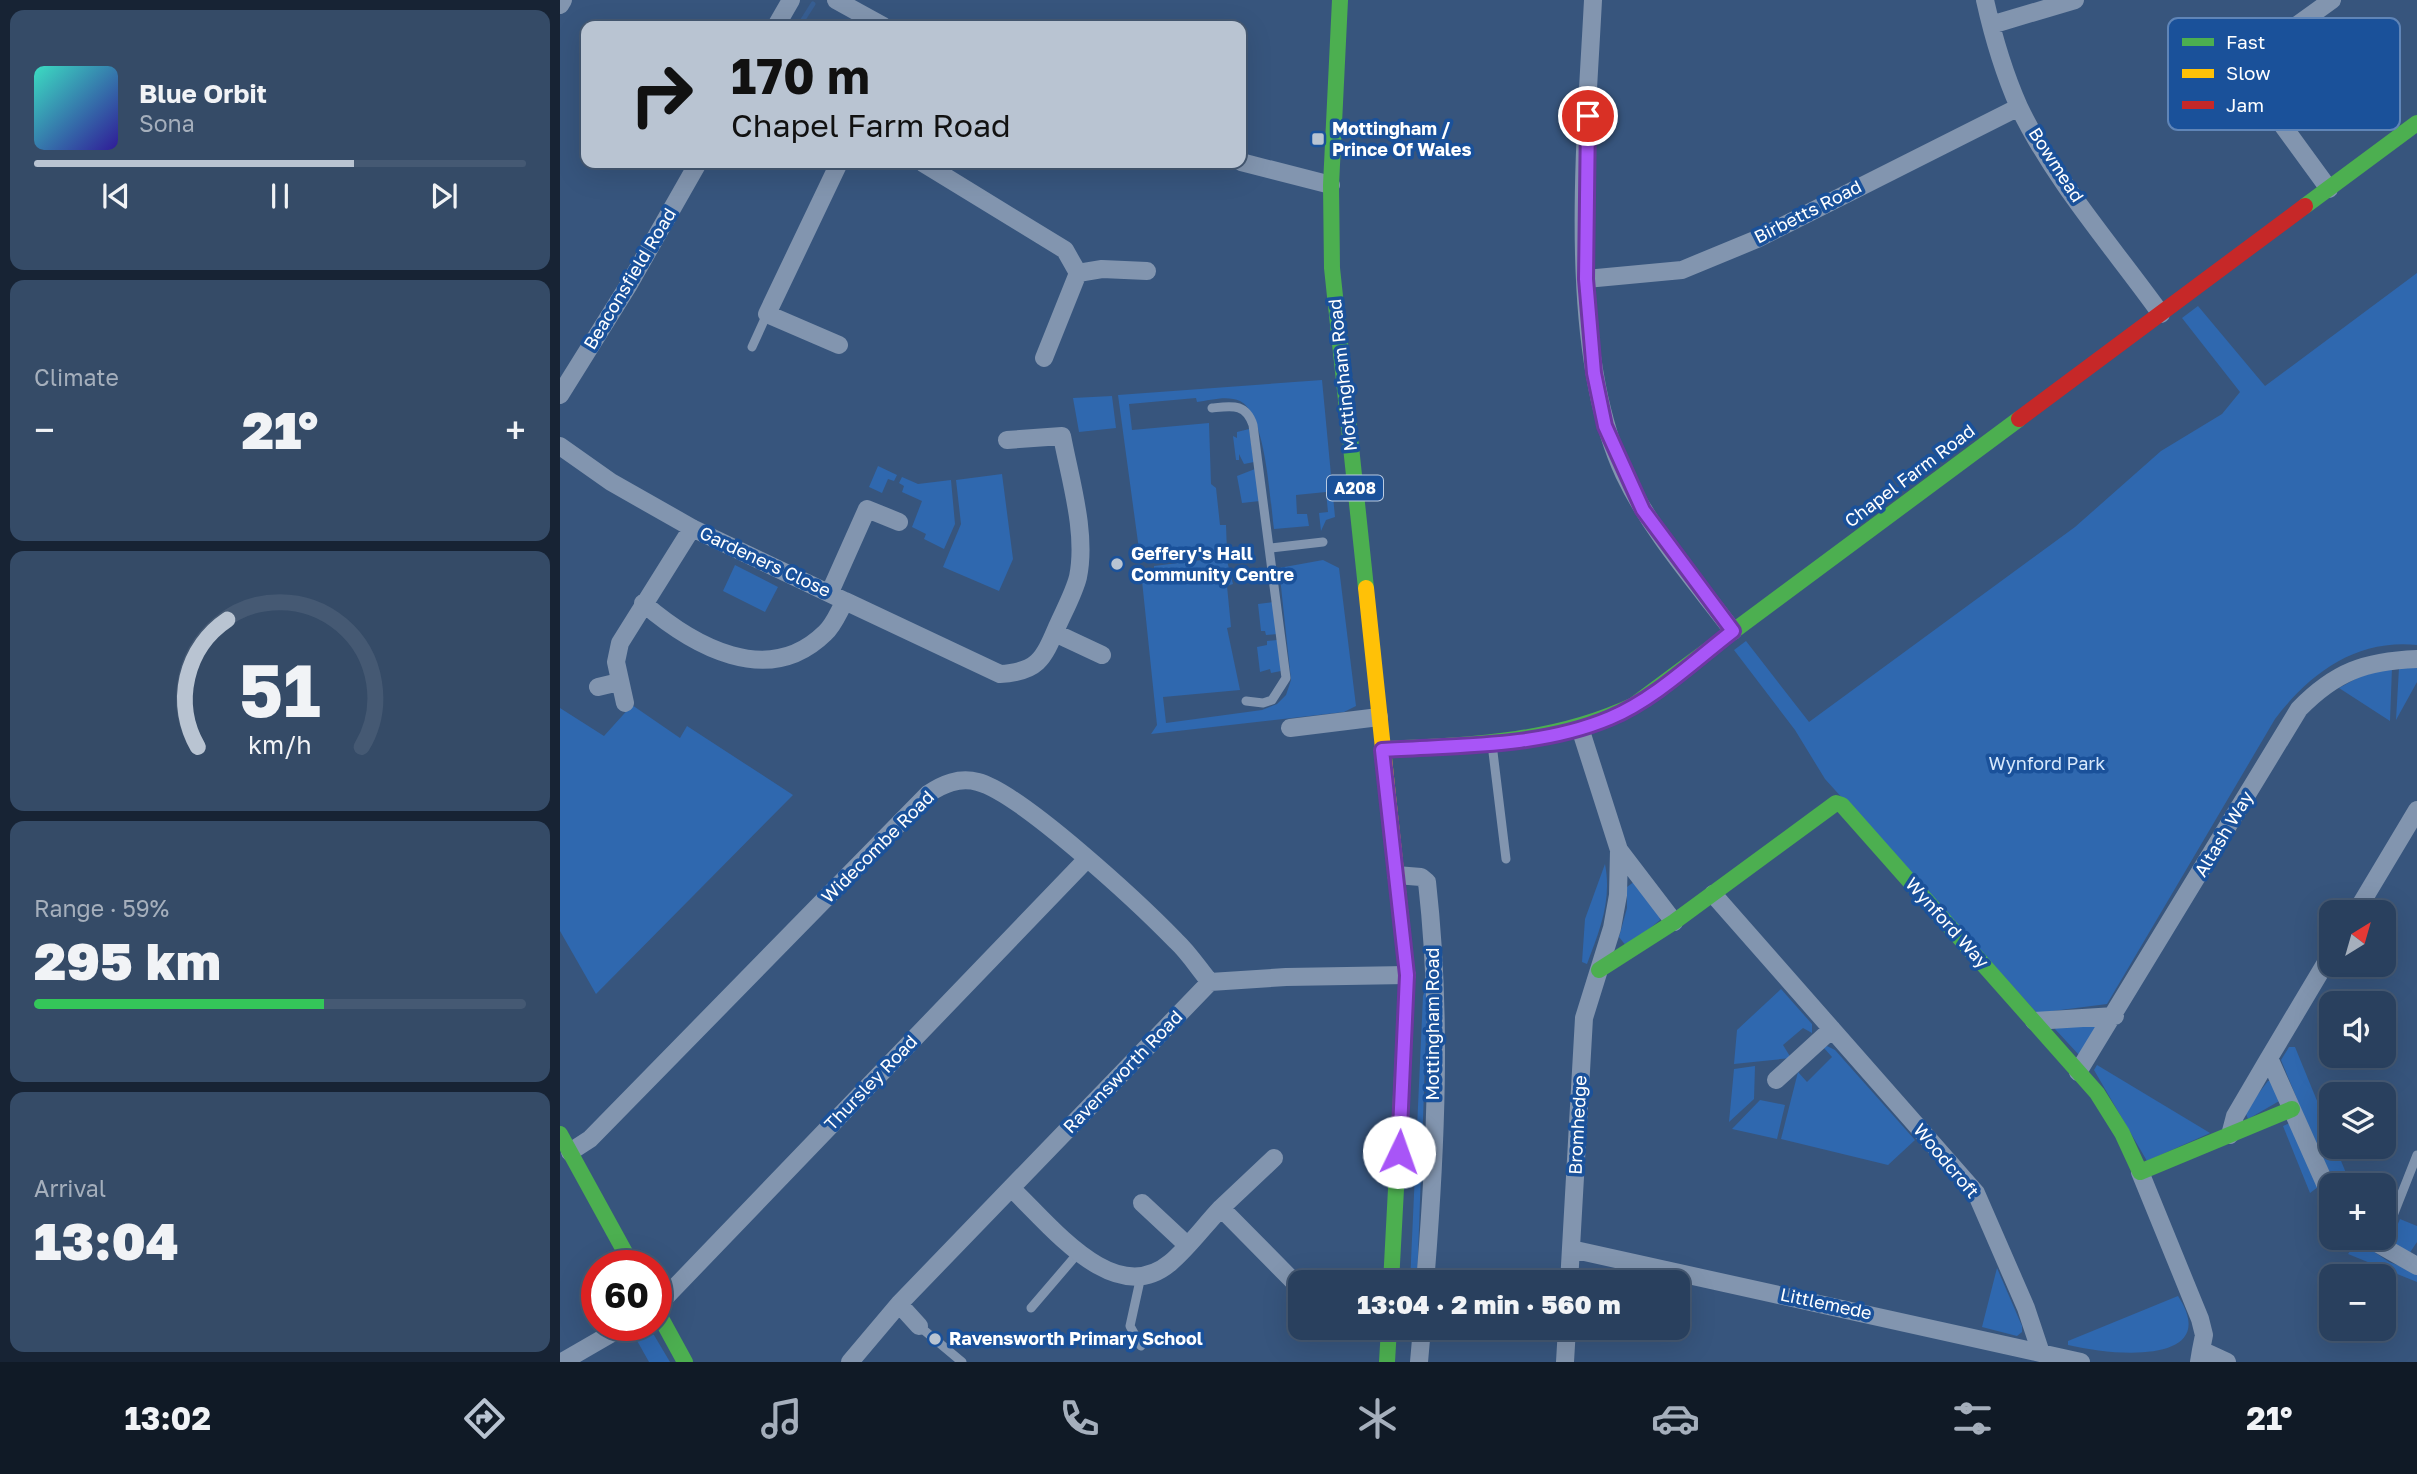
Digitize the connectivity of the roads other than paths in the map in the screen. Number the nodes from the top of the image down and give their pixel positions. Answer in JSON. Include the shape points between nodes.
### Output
{"nodes":[{"id":1,"x":563,"y":0,"type":"edge"},
{"id":2,"x":791,"y":0,"type":"edge"},
{"id":3,"x":836,"y":0,"type":"edge"},
{"id":4,"x":1340,"y":0,"type":"edge"},
{"id":5,"x":1592,"y":0,"type":"edge"},
{"id":6,"x":1985,"y":0,"type":"edge"},
{"id":7,"x":2075,"y":0,"type":"edge"},
{"id":8,"x":2332,"y":0,"type":"edge"},
{"id":9,"x":560,"y":5,"type":"edge"},
{"id":10,"x":2307,"y":18,"type":"edge"},
{"id":11,"x":779,"y":21,"type":"edge"},
{"id":12,"x":874,"y":21,"type":"edge"},
{"id":13,"x":1991,"y":25,"type":"junction"},
{"id":14,"x":2019,"y":107,"type":"junction"},
{"id":15,"x":2417,"y":123,"type":"edge"},
{"id":16,"x":2286,"y":130,"type":"edge"},
{"id":17,"x":1246,"y":163,"type":"edge"},
{"id":18,"x":695,"y":168,"type":"edge"},
{"id":19,"x":837,"y":168,"type":"edge"},
{"id":20,"x":931,"y":168,"type":"edge"},
{"id":21,"x":1331,"y":185,"type":"junction"},
{"id":22,"x":2329,"y":189,"type":"junction"},
{"id":23,"x":1147,"y":271,"type":"dead end"},
{"id":24,"x":1078,"y":273,"type":"junction"},
{"id":25,"x":1586,"y":279,"type":"junction"},
{"id":26,"x":767,"y":314,"type":"junction"},
{"id":27,"x":2161,"y":314,"type":"junction"},
{"id":28,"x":839,"y":345,"type":"dead end"},
{"id":29,"x":752,"y":347,"type":"dead end"},
{"id":30,"x":1044,"y":358,"type":"dead end"},
{"id":31,"x":560,"y":395,"type":"edge"},
{"id":32,"x":1212,"y":408,"type":"dead end"},
{"id":33,"x":1007,"y":440,"type":"dead end"},
{"id":34,"x":560,"y":446,"type":"edge"},
{"id":35,"x":899,"y":522,"type":"dead end"},
{"id":36,"x":692,"y":528,"type":"junction"},
{"id":37,"x":1323,"y":542,"type":"dead end"},
{"id":38,"x":1271,"y":548,"type":"junction"},
{"id":39,"x":837,"y":597,"type":"junction"},
{"id":40,"x":643,"y":604,"type":"junction"},
{"id":41,"x":1733,"y":631,"type":"junction"},
{"id":42,"x":1055,"y":633,"type":"junction"},
{"id":43,"x":1101,"y":655,"type":"dead end"},
{"id":44,"x":2417,"y":659,"type":"edge"},
{"id":45,"x":619,"y":682,"type":"junction"},
{"id":46,"x":598,"y":687,"type":"dead end"},
{"id":47,"x":1246,"y":701,"type":"dead end"},
{"id":48,"x":625,"y":703,"type":"dead end"},
{"id":49,"x":1379,"y":717,"type":"junction"},
{"id":50,"x":1580,"y":728,"type":"junction"},
{"id":51,"x":1290,"y":729,"type":"dead end"},
{"id":52,"x":1492,"y":743,"type":"junction"},
{"id":53,"x":1382,"y":750,"type":"junction"},
{"id":54,"x":2417,"y":810,"type":"edge"},
{"id":55,"x":1619,"y":850,"type":"junction"},
{"id":56,"x":1506,"y":859,"type":"dead end"},
{"id":57,"x":1086,"y":860,"type":"junction"},
{"id":58,"x":1396,"y":875,"type":"junction"},
{"id":59,"x":1713,"y":894,"type":"junction"},
{"id":60,"x":2363,"y":900,"type":"edge"},
{"id":61,"x":1674,"y":922,"type":"junction"},
{"id":62,"x":1599,"y":970,"type":"junction"},
{"id":63,"x":2319,"y":974,"type":"edge"},
{"id":64,"x":1407,"y":975,"type":"junction"},
{"id":65,"x":1210,"y":982,"type":"junction"},
{"id":66,"x":2115,"y":1016,"type":"junction"},
{"id":67,"x":2034,"y":1021,"type":"junction"},
{"id":68,"x":1832,"y":1030,"type":"junction"},
{"id":69,"x":2269,"y":1058,"type":"junction"},
{"id":70,"x":2078,"y":1072,"type":"junction"},
{"id":71,"x":1776,"y":1080,"type":"dead end"},
{"id":72,"x":2292,"y":1109,"type":"junction"},
{"id":73,"x":560,"y":1135,"type":"edge"},
{"id":74,"x":2230,"y":1135,"type":"junction"},
{"id":75,"x":570,"y":1152,"type":"junction"},
{"id":76,"x":2417,"y":1155,"type":"edge"},
{"id":77,"x":1274,"y":1158,"type":"dead end"},
{"id":78,"x":2140,"y":1172,"type":"junction"},
{"id":79,"x":2320,"y":1173,"type":"edge"},
{"id":80,"x":1011,"y":1188,"type":"junction"},
{"id":81,"x":2396,"y":1197,"type":"edge"},
{"id":82,"x":1142,"y":1203,"type":"dead end"},
{"id":83,"x":1222,"y":1208,"type":"junction"},
{"id":84,"x":1186,"y":1244,"type":"junction"},
{"id":85,"x":1571,"y":1249,"type":"junction"},
{"id":86,"x":624,"y":1250,"type":"edge"},
{"id":87,"x":2388,"y":1250,"type":"edge"},
{"id":88,"x":1079,"y":1252,"type":"junction"},
{"id":89,"x":2417,"y":1266,"type":"edge"},
{"id":90,"x":1392,"y":1270,"type":"edge"},
{"id":91,"x":1426,"y":1270,"type":"edge"},
{"id":92,"x":1570,"y":1270,"type":"edge"},
{"id":93,"x":1141,"y":1276,"type":"junction"},
{"id":94,"x":1288,"y":1276,"type":"edge"},
{"id":95,"x":672,"y":1291,"type":"edge"},
{"id":96,"x":899,"y":1304,"type":"junction"},
{"id":97,"x":1031,"y":1308,"type":"dead end"},
{"id":98,"x":919,"y":1326,"type":"joint"},
{"id":99,"x":672,"y":1338,"type":"edge"},
{"id":100,"x":1388,"y":1340,"type":"edge"},
{"id":101,"x":1421,"y":1340,"type":"edge"},
{"id":102,"x":1566,"y":1340,"type":"edge"},
{"id":103,"x":598,"y":1341,"type":"edge"},
{"id":104,"x":1141,"y":1346,"type":"dead end"},
{"id":105,"x":2041,"y":1353,"type":"junction"},
{"id":106,"x":2200,"y":1356,"type":"edge"},
{"id":107,"x":562,"y":1362,"type":"edge"},
{"id":108,"x":685,"y":1362,"type":"edge"},
{"id":109,"x":850,"y":1362,"type":"edge"},
{"id":110,"x":962,"y":1362,"type":"edge"},
{"id":111,"x":1387,"y":1362,"type":"edge"},
{"id":112,"x":1419,"y":1362,"type":"edge"},
{"id":113,"x":1565,"y":1362,"type":"edge"},
{"id":114,"x":2081,"y":1362,"type":"edge"},
{"id":115,"x":2227,"y":1362,"type":"edge"}],
"edges":[{"from":1,"to":9,"type":"street"},
{"from":2,"to":11,"type":"street"},
{"from":3,"to":12,"type":"street"},
{"from":4,"to":21,"type":"street","name":"Mottingham Road","number":"A208"},
{"from":5,"to":25,"type":"street"},
{"from":6,"to":13,"type":"street","name":"Bowmead"},
{"from":7,"to":13,"type":"street"},
{"from":8,"to":10,"type":"street"},
{"from":13,"to":14,"type":"street","name":"Bowmead"},
{"from":14,"to":25,"type":"street","name":"Birbetts Road","via":[[1757,239],[1682,270]]},
{"from":14,"to":27,"type":"street","name":"Bowmead","via":[[2056,170]]},
{"from":15,"to":22,"type":"street","name":"Chapel Farm Road"},
{"from":16,"to":22,"type":"street"},
{"from":17,"to":21,"type":"street"},
{"from":18,"to":31,"type":"street","name":"Beaconsfield Road"},
{"from":19,"to":26,"type":"street"},
{"from":20,"to":24,"type":"street","via":[[1065,250]]},
{"from":21,"to":49,"type":"street","name":"Mottingham Road","number":"A208","via":[[1332,268]]},
{"from":22,"to":27,"type":"street","name":"Chapel Farm Road"},
{"from":23,"to":24,"type":"street"},
{"from":24,"to":30,"type":"street"},
{"from":25,"to":41,"type":"street","via":[[1594,373],[1605,426],[1624,473],[1643,510]]},
{"from":26,"to":28,"type":"street"},
{"from":26,"to":29,"type":"lane"},
{"from":27,"to":41,"type":"street","name":"Chapel Farm Road"},
{"from":32,"to":38,"type":"lane","via":[[1240,407],[1251,419]]},
{"from":33,"to":42,"type":"street","via":[[1062,436],[1077,524],[1078,577]]},
{"from":34,"to":36,"type":"street","name":"Gardeners Close","via":[[611,482]]},
{"from":35,"to":39,"type":"street","via":[[867,509]]},
{"from":36,"to":39,"type":"street","name":"Gardeners Close"},
{"from":36,"to":40,"type":"street","name":"Gardeners Close"},
{"from":37,"to":38,"type":"lane"},
{"from":38,"to":47,"type":"lane","via":[[1286,678],[1272,700]]},
{"from":39,"to":40,"type":"street","name":"Gardeners Close","via":[[827,632],[786,658],[752,662],[718,652]]},
{"from":39,"to":42,"type":"street","via":[[1000,674],[1031,670]]},
{"from":40,"to":45,"type":"street","name":"Gardeners Close","via":[[620,643],[616,662]]},
{"from":41,"to":50,"type":"street","name":"Chapel Farm Road","via":[[1634,705]]},
{"from":42,"to":43,"type":"street"},
{"from":44,"to":66,"type":"street","name":"Altash Way","via":[[2353,670],[2324,684],[2299,709]]},
{"from":45,"to":46,"type":"street"},
{"from":45,"to":48,"type":"street","name":"Gardeners Close"},
{"from":49,"to":51,"type":"street"},
{"from":49,"to":53,"type":"street","name":"Mottingham Road","number":"A208"},
{"from":50,"to":52,"type":"street","name":"Chapel Farm Road","via":[[1533,740]]},
{"from":50,"to":55,"type":"street","name":"Bromhedge"},
{"from":52,"to":53,"type":"street","name":"Chapel Farm Road"},
{"from":52,"to":56,"type":"lane"},
{"from":53,"to":58,"type":"street","name":"Mottingham Road","number":"A208"},
{"from":54,"to":60,"type":"street"},
{"from":55,"to":61,"type":"street"},
{"from":55,"to":62,"type":"street","name":"Bromhedge","via":[[1618,903]]},
{"from":57,"to":65,"type":"street","name":"Widecombe Road","via":[[1178,942]]},
{"from":57,"to":75,"type":"street","name":"Widecombe Road","via":[[1035,816],[987,785],[960,780],[936,789],[590,1139]]},
{"from":57,"to":95,"type":"street","name":"Thursley Road"},
{"from":58,"to":64,"type":"street","name":"Mottingham Road","number":"A208"},
{"from":58,"to":91,"type":"street","name":"Mottingham Road","via":[[1421,877],[1427,882],[1433,929],[1436,1051]]},
{"from":59,"to":61,"type":"street"},
{"from":59,"to":67,"type":"street","name":"Wynford Way","via":[[1836,803],[1842,805]]},
{"from":59,"to":68,"type":"street","name":"Woodcroft"},
{"from":61,"to":62,"type":"street"},
{"from":62,"to":85,"type":"street","name":"Bromhedge","via":[[1584,1018]]},
{"from":63,"to":69,"type":"street"},
{"from":64,"to":65,"type":"street"},
{"from":64,"to":90,"type":"street","name":"Mottingham Road","number":"A208"},
{"from":65,"to":80,"type":"street","name":"Ravensworth Road"},
{"from":66,"to":67,"type":"street"},
{"from":66,"to":70,"type":"street","name":"Altash Way"},
{"from":67,"to":70,"type":"street","name":"Wynford Way"},
{"from":68,"to":71,"type":"street"},
{"from":68,"to":105,"type":"street","name":"Woodcroft","via":[[1976,1193]]},
{"from":69,"to":72,"type":"street"},
{"from":69,"to":74,"type":"street","via":[[2235,1116]]},
{"from":70,"to":78,"type":"street","name":"Wynford Way","via":[[2107,1106]]},
{"from":72,"to":74,"type":"street"},
{"from":72,"to":79,"type":"street"},
{"from":73,"to":75,"type":"street"},
{"from":74,"to":78,"type":"street"},
{"from":75,"to":86,"type":"street"},
{"from":76,"to":81,"type":"lane"},
{"from":77,"to":83,"type":"street"},
{"from":78,"to":106,"type":"street","name":"Wynford Way","via":[[2200,1318],[2204,1335]]},
{"from":80,"to":88,"type":"street"},
{"from":80,"to":96,"type":"street","name":"Ravensworth Road"},
{"from":82,"to":84,"type":"street"},
{"from":83,"to":84,"type":"street"},
{"from":83,"to":94,"type":"street"},
{"from":84,"to":93,"type":"street","via":[[1171,1262]]},
{"from":85,"to":92,"type":"street","name":"Bromhedge"},
{"from":85,"to":105,"type":"street","name":"Littlemede"},
{"from":87,"to":89,"type":"street"},
{"from":88,"to":93,"type":"street","via":[[1114,1275]]},
{"from":88,"to":97,"type":"lane"},
{"from":93,"to":104,"type":"lane","via":[[1130,1326]]},
{"from":96,"to":98,"type":"street"},
{"from":96,"to":109,"type":"street","name":"Ravensworth Road"},
{"from":98,"to":110,"type":"lane"},
{"from":99,"to":108,"type":"street"},
{"from":100,"to":111,"type":"street"},
{"from":101,"to":112,"type":"street"},
{"from":102,"to":113,"type":"street"},
{"from":103,"to":107,"type":"street"},
{"from":105,"to":114,"type":"street","name":"Littlemede"},
{"from":106,"to":115,"type":"street","name":"Wynford Way"}]}
